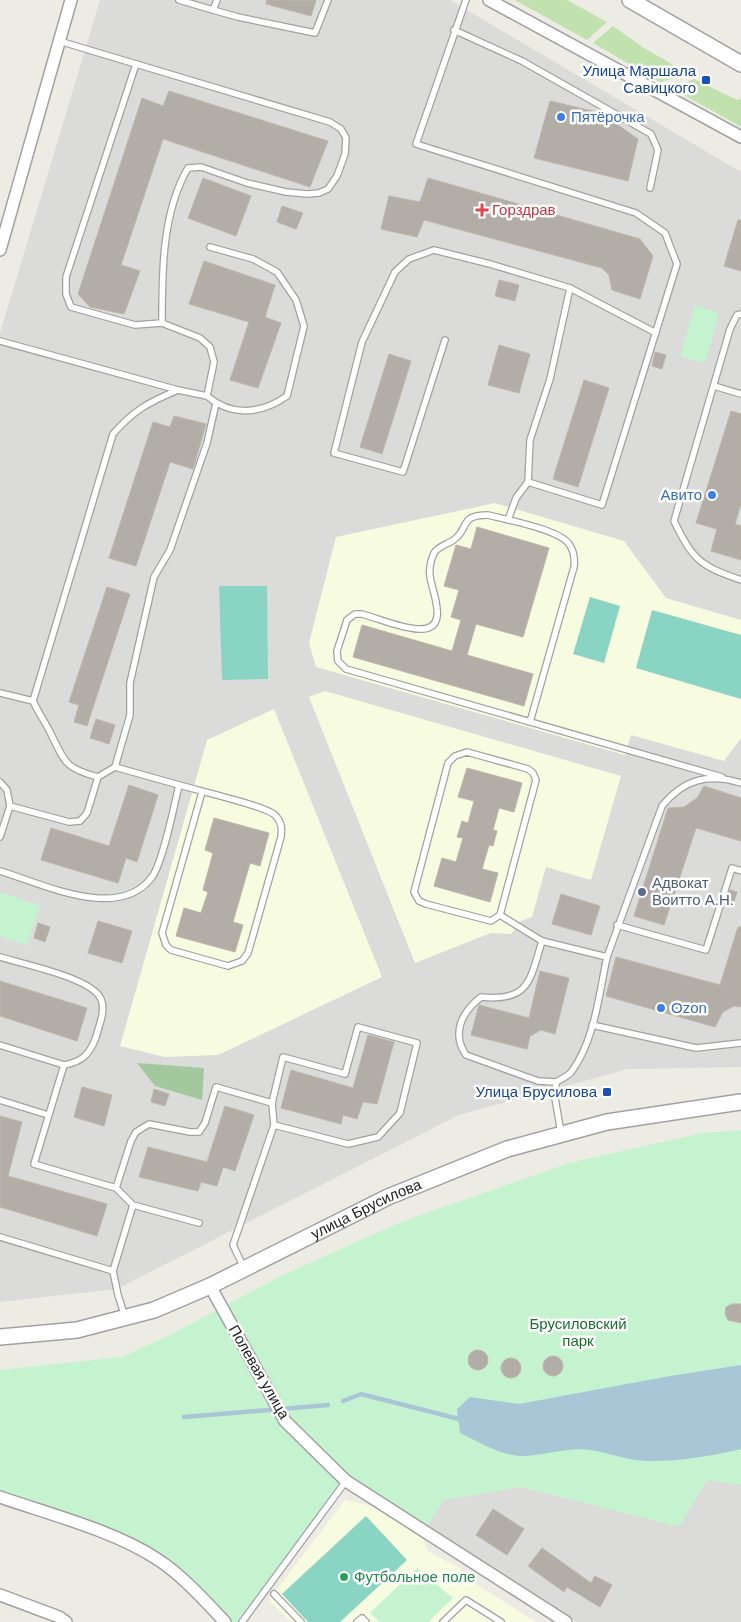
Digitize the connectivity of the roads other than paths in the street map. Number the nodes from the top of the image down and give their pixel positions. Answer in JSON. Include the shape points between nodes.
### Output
{"nodes":[{"id":1,"x":71,"y":0,"type":"edge"},
{"id":2,"x":179,"y":0,"type":"edge"},
{"id":3,"x":217,"y":0,"type":"edge"},
{"id":4,"x":328,"y":0,"type":"edge"},
{"id":5,"x":466,"y":0,"type":"edge"},
{"id":6,"x":490,"y":0,"type":"edge"},
{"id":7,"x":630,"y":0,"type":"edge"},
{"id":8,"x":213,"y":10,"type":"junction"},
{"id":9,"x":454,"y":30,"type":"junction"},
{"id":10,"x":59,"y":40,"type":"junction"},
{"id":11,"x":136,"y":64,"type":"junction"},
{"id":12,"x":741,"y":64,"type":"edge"},
{"id":13,"x":741,"y":137,"type":"edge"},
{"id":14,"x":650,"y":188,"type":"dead end"},
{"id":15,"x":210,"y":247,"type":"dead end"},
{"id":16,"x":0,"y":250,"type":"edge"},
{"id":17,"x":570,"y":288,"type":"junction"},
{"id":18,"x":741,"y":314,"type":"edge"},
{"id":19,"x":162,"y":323,"type":"junction"},
{"id":20,"x":656,"y":333,"type":"junction"},
{"id":21,"x":446,"y":340,"type":"dead end"},
{"id":22,"x":0,"y":341,"type":"edge"},
{"id":23,"x":714,"y":386,"type":"junction"},
{"id":24,"x":178,"y":390,"type":"junction"},
{"id":25,"x":741,"y":394,"type":"edge"},
{"id":26,"x":207,"y":396,"type":"junction"},
{"id":27,"x":216,"y":403,"type":"junction"},
{"id":28,"x":528,"y":482,"type":"junction"},
{"id":29,"x":508,"y":520,"type":"junction"},
{"id":30,"x":741,"y":580,"type":"edge"},
{"id":31,"x":0,"y":693,"type":"edge"},
{"id":32,"x":33,"y":701,"type":"junction"},
{"id":33,"x":530,"y":722,"type":"junction"},
{"id":34,"x":115,"y":767,"type":"junction"},
{"id":35,"x":98,"y":777,"type":"junction"},
{"id":36,"x":722,"y":777,"type":"junction"},
{"id":37,"x":0,"y":782,"type":"edge"},
{"id":38,"x":741,"y":782,"type":"edge"},
{"id":39,"x":179,"y":786,"type":"junction"},
{"id":40,"x":202,"y":792,"type":"junction"},
{"id":41,"x":10,"y":806,"type":"junction"},
{"id":42,"x":0,"y":838,"type":"edge"},
{"id":43,"x":0,"y":871,"type":"edge"},
{"id":44,"x":741,"y":871,"type":"edge"},
{"id":45,"x":500,"y":915,"type":"junction"},
{"id":46,"x":617,"y":925,"type":"junction"},
{"id":47,"x":542,"y":941,"type":"junction"},
{"id":48,"x":0,"y":957,"type":"edge"},
{"id":49,"x":607,"y":957,"type":"junction"},
{"id":50,"x":592,"y":1024,"type":"junction"},
{"id":51,"x":741,"y":1043,"type":"edge"},
{"id":52,"x":0,"y":1045,"type":"edge"},
{"id":53,"x":64,"y":1065,"type":"junction"},
{"id":54,"x":556,"y":1082,"type":"junction"},
{"id":55,"x":0,"y":1100,"type":"edge"},
{"id":56,"x":741,"y":1102,"type":"edge"},
{"id":57,"x":272,"y":1104,"type":"junction"},
{"id":58,"x":48,"y":1115,"type":"junction"},
{"id":59,"x":274,"y":1125,"type":"junction"},
{"id":60,"x":561,"y":1133,"type":"junction"},
{"id":61,"x":116,"y":1188,"type":"junction"},
{"id":62,"x":133,"y":1205,"type":"junction"},
{"id":63,"x":199,"y":1224,"type":"dead end"},
{"id":64,"x":0,"y":1237,"type":"edge"},
{"id":65,"x":244,"y":1268,"type":"junction"},
{"id":66,"x":113,"y":1271,"type":"junction"},
{"id":67,"x":210,"y":1286,"type":"junction"},
{"id":68,"x":126,"y":1319,"type":"junction"},
{"id":69,"x":0,"y":1338,"type":"edge"},
{"id":70,"x":346,"y":1481,"type":"junction"},
{"id":71,"x":0,"y":1497,"type":"edge"},
{"id":72,"x":274,"y":1594,"type":"dead end"},
{"id":73,"x":0,"y":1595,"type":"edge"},
{"id":74,"x":66,"y":1622,"type":"edge"},
{"id":75,"x":225,"y":1622,"type":"edge"},
{"id":76,"x":242,"y":1622,"type":"edge"},
{"id":77,"x":301,"y":1622,"type":"edge"},
{"id":78,"x":357,"y":1622,"type":"edge"},
{"id":79,"x":366,"y":1622,"type":"edge"},
{"id":80,"x":444,"y":1622,"type":"edge"},
{"id":81,"x":502,"y":1622,"type":"edge"},
{"id":82,"x":566,"y":1622,"type":"edge"}],
"edges":[{"from":1,"to":10,"type":"street"},
{"from":2,"to":8,"type":"lane"},
{"from":3,"to":8,"type":"lane"},
{"from":4,"to":8,"type":"lane","via":[[315,33]]},
{"from":5,"to":9,"type":"lane"},
{"from":6,"to":13,"type":"street"},
{"from":7,"to":12,"type":"street"},
{"from":9,"to":14,"type":"lane","via":[[522,61],[651,134],[658,150]]},
{"from":9,"to":20,"type":"lane","via":[[416,144],[636,213],[666,233],[677,264]]},
{"from":10,"to":11,"type":"lane"},
{"from":10,"to":16,"type":"street"},
{"from":11,"to":19,"type":"lane","via":[[66,277],[66,294],[71,307],[135,325]]},
{"from":11,"to":19,"type":"lane","via":[[330,122],[341,129],[346,138],[345,154],[337,176],[328,189],[319,193],[286,192],[200,167],[188,168],[181,180],[168,229]]},
{"from":15,"to":27,"type":"lane","via":[[253,259],[277,272],[296,300],[304,326],[286,396],[271,407],[260,410],[243,410]]},
{"from":17,"to":20,"type":"lane"},
{"from":17,"to":21,"type":"lane","via":[[434,250],[409,259],[395,272],[362,342],[334,453],[402,472]]},
{"from":17,"to":28,"type":"lane","via":[[550,379],[530,440]]},
{"from":18,"to":23,"type":"lane","via":[[736,315],[730,329]]},
{"from":19,"to":26,"type":"lane","via":[[200,338],[210,347],[214,362]]},
{"from":20,"to":28,"type":"lane","via":[[602,506]]},
{"from":22,"to":24,"type":"lane"},
{"from":23,"to":25,"type":"lane"},
{"from":23,"to":30,"type":"lane","via":[[674,521],[689,550],[712,570]]},
{"from":24,"to":26,"type":"lane"},
{"from":24,"to":32,"type":"lane","via":[[148,402],[129,415],[113,434]]},
{"from":26,"to":27,"type":"lane"},
{"from":27,"to":34,"type":"lane","via":[[207,443],[170,550],[154,577],[130,683],[130,715]]},
{"from":28,"to":29,"type":"lane","via":[[511,508]]},
{"from":29,"to":33,"type":"lane","via":[[563,538],[575,559]]},
{"from":29,"to":33,"type":"lane","via":[[488,515],[473,518],[464,523],[456,538],[436,551],[430,572],[437,600],[437,616],[429,626],[417,629],[355,614],[344,625],[337,656],[346,669]]},
{"from":31,"to":32,"type":"lane"},
{"from":32,"to":35,"type":"lane","via":[[59,754],[79,772]]},
{"from":33,"to":36,"type":"lane"},
{"from":34,"to":35,"type":"lane"},
{"from":34,"to":39,"type":"lane"},
{"from":35,"to":41,"type":"lane","via":[[88,813],[80,821],[68,822]]},
{"from":36,"to":38,"type":"lane"},
{"from":36,"to":46,"type":"lane","via":[[683,786],[672,793],[662,806]]},
{"from":37,"to":41,"type":"lane","via":[[7,790]]},
{"from":39,"to":40,"type":"lane"},
{"from":39,"to":43,"type":"lane","via":[[153,876],[142,888],[128,895],[93,900]]},
{"from":40,"to":40,"type":"lane","via":[[162,933],[171,950],[232,966],[248,953],[282,829],[271,812]]},
{"from":41,"to":42,"type":"lane"},
{"from":44,"to":46,"type":"lane","via":[[732,868],[706,950]]},
{"from":45,"to":45,"type":"lane","via":[[535,776],[528,769],[461,753],[448,763],[414,892],[419,901],[470,916],[491,921]]},
{"from":45,"to":47,"type":"lane"},
{"from":46,"to":49,"type":"lane"},
{"from":47,"to":49,"type":"lane"},
{"from":47,"to":54,"type":"lane","via":[[532,976],[518,994],[501,999],[481,997],[466,1008],[459,1030],[459,1044],[466,1055],[538,1081]]},
{"from":48,"to":53,"type":"lane","via":[[82,982],[95,989],[102,1000],[93,1045],[86,1056]]},
{"from":49,"to":50,"type":"lane"},
{"from":50,"to":51,"type":"lane","via":[[696,1048]]},
{"from":50,"to":54,"type":"lane","via":[[571,1072]]},
{"from":52,"to":53,"type":"lane"},
{"from":53,"to":58,"type":"lane"},
{"from":54,"to":60,"type":"lane","via":[[555,1098]]},
{"from":55,"to":58,"type":"lane"},
{"from":56,"to":60,"type":"street","name":"улица Брусилова","via":[[658,1113]]},
{"from":57,"to":59,"type":"lane"},
{"from":57,"to":59,"type":"lane","via":[[283,1057],[345,1074],[358,1027],[417,1043],[400,1113],[378,1137],[348,1144]]},
{"from":57,"to":61,"type":"lane","via":[[216,1087],[206,1123],[199,1132],[149,1124],[136,1132]]},
{"from":58,"to":61,"type":"lane","via":[[34,1164]]},
{"from":59,"to":65,"type":"lane","via":[[233,1245]]},
{"from":60,"to":65,"type":"street","name":"улица Брусилова","via":[[507,1149],[388,1197]]},
{"from":61,"to":62,"type":"lane"},
{"from":62,"to":63,"type":"lane"},
{"from":62,"to":66,"type":"lane"},
{"from":64,"to":66,"type":"lane"},
{"from":65,"to":67,"type":"street","name":"улица Брусилова"},
{"from":66,"to":68,"type":"lane"},
{"from":67,"to":68,"type":"street","name":"улица Брусилова"},
{"from":67,"to":70,"type":"street","name":"Полевая улица","via":[[285,1420]]},
{"from":68,"to":69,"type":"street","name":"улица Брусилова","via":[[77,1330]]},
{"from":70,"to":76,"type":"lane"},
{"from":70,"to":82,"type":"street","name":"Полевая улица"},
{"from":71,"to":75,"type":"street","via":[[108,1535],[156,1558]]},
{"from":72,"to":77,"type":"lane"},
{"from":73,"to":74,"type":"street"},
{"from":78,"to":79,"type":"lane","via":[[362,1618]]},
{"from":80,"to":81,"type":"lane","via":[[466,1600]]}]}
